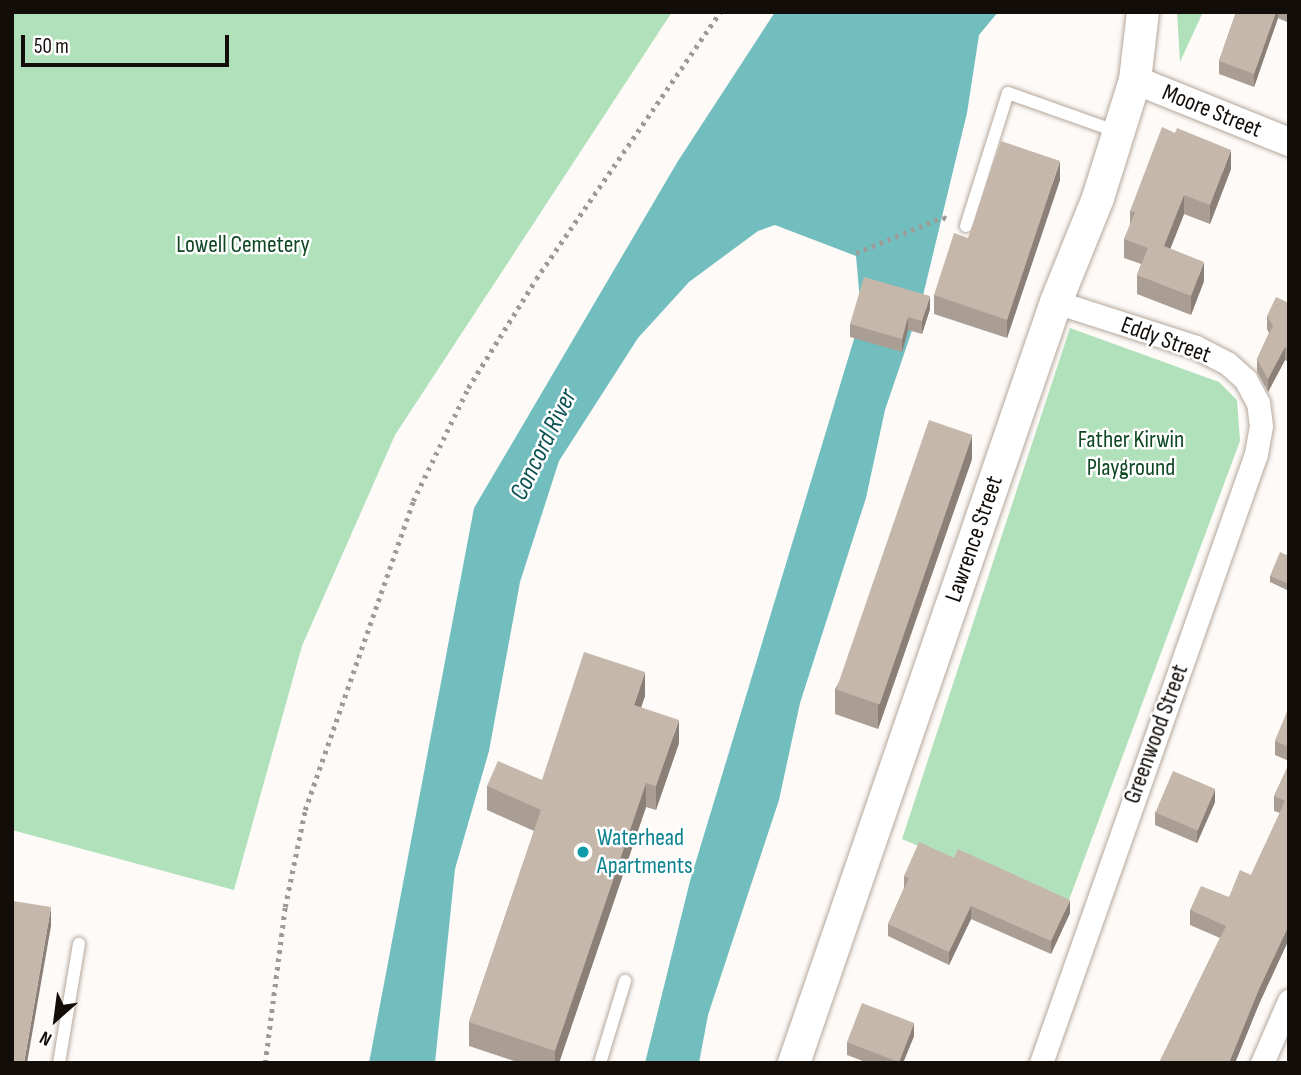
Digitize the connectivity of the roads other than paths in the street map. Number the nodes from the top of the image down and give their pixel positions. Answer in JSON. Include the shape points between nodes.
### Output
{"nodes":[{"id":1,"x":1143,"y":12,"type":"edge"},
{"id":2,"x":1135,"y":80,"type":"junction"},
{"id":3,"x":1119,"y":132,"type":"junction"},
{"id":4,"x":1289,"y":142,"type":"edge"},
{"id":5,"x":965,"y":226,"type":"dead end"},
{"id":6,"x":1056,"y":302,"type":"junction"},
{"id":7,"x":1258,"y":403,"type":"joint"},
{"id":8,"x":79,"y":944,"type":"dead end"},
{"id":9,"x":625,"y":981,"type":"dead end"},
{"id":10,"x":1289,"y":1001,"type":"edge"},
{"id":11,"x":59,"y":1063,"type":"edge"},
{"id":12,"x":600,"y":1063,"type":"edge"},
{"id":13,"x":794,"y":1063,"type":"edge"},
{"id":14,"x":1041,"y":1063,"type":"edge"},
{"id":15,"x":1262,"y":1063,"type":"edge"}],
"edges":[{"from":1,"to":2,"type":"main road","name":"Lawrence Street"},
{"from":2,"to":3,"type":"main road","name":"Lawrence Street"},
{"from":2,"to":4,"type":"street","name":"Moore Street"},
{"from":3,"to":5,"type":"lane","via":[[1008,93]]},
{"from":3,"to":6,"type":"main road","name":"Lawrence Street"},
{"from":6,"to":7,"type":"street","name":"Eddy Street","via":[[1217,358],[1246,380]]},
{"from":6,"to":13,"type":"main road","name":"Lawrence Street"},
{"from":7,"to":14,"type":"street","name":"Greenwood Street","via":[[1256,454]]},
{"from":8,"to":11,"type":"lane"},
{"from":9,"to":12,"type":"lane"},
{"from":10,"to":15,"type":"street"}]}
